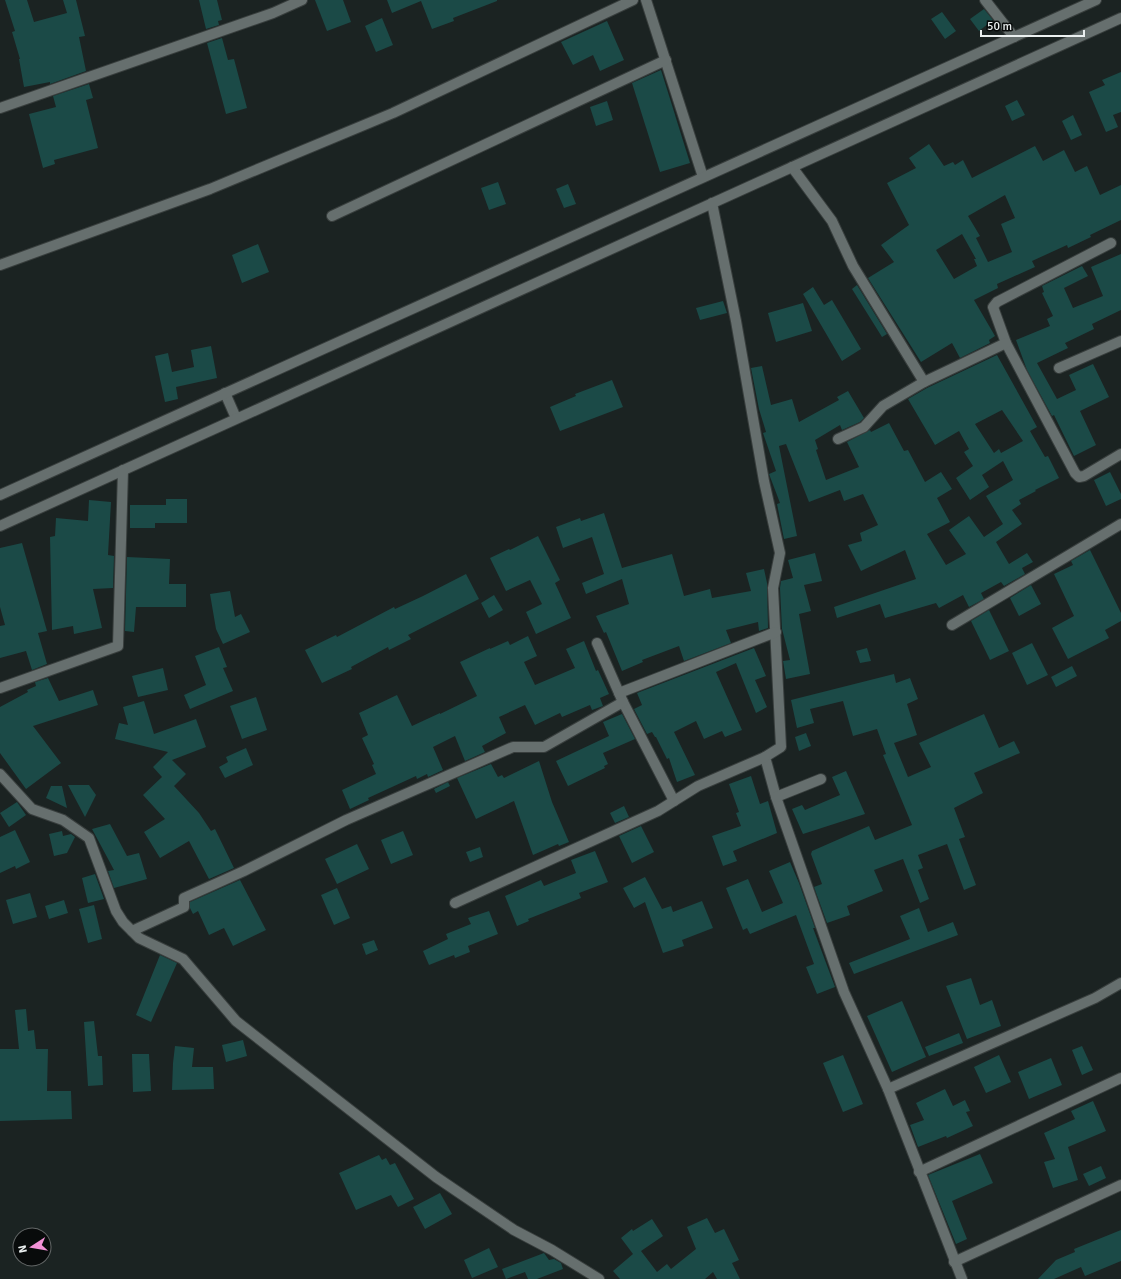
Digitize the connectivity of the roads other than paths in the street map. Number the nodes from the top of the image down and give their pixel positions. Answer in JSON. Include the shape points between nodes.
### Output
{"nodes":[{"id":1,"x":302,"y":0,"type":"edge"},
{"id":2,"x":633,"y":0,"type":"edge"},
{"id":3,"x":646,"y":0,"type":"edge"},
{"id":4,"x":985,"y":0,"type":"edge"},
{"id":5,"x":1096,"y":0,"type":"edge"},
{"id":6,"x":1121,"y":18,"type":"edge"},
{"id":7,"x":1014,"y":37,"type":"junction"},
{"id":8,"x":666,"y":60,"type":"junction"},
{"id":9,"x":0,"y":108,"type":"edge"},
{"id":10,"x":792,"y":167,"type":"junction"},
{"id":11,"x":703,"y":178,"type":"junction"},
{"id":12,"x":712,"y":203,"type":"junction"},
{"id":13,"x":332,"y":216,"type":"dead end"},
{"id":14,"x":1111,"y":243,"type":"dead end"},
{"id":15,"x":0,"y":265,"type":"edge"},
{"id":16,"x":1121,"y":341,"type":"edge"},
{"id":17,"x":1006,"y":343,"type":"junction"},
{"id":18,"x":1059,"y":368,"type":"dead end"},
{"id":19,"x":924,"y":382,"type":"junction"},
{"id":20,"x":225,"y":394,"type":"junction"},
{"id":21,"x":236,"y":418,"type":"junction"},
{"id":22,"x":838,"y":440,"type":"dead end"},
{"id":23,"x":1121,"y":454,"type":"edge"},
{"id":24,"x":123,"y":470,"type":"junction"},
{"id":25,"x":0,"y":495,"type":"edge"},
{"id":26,"x":1121,"y":524,"type":"edge"},
{"id":27,"x":0,"y":526,"type":"edge"},
{"id":28,"x":952,"y":625,"type":"dead end"},
{"id":29,"x":776,"y":632,"type":"junction"},
{"id":30,"x":597,"y":643,"type":"dead end"},
{"id":31,"x":0,"y":688,"type":"edge"},
{"id":32,"x":621,"y":697,"type":"junction"},
{"id":33,"x":765,"y":757,"type":"junction"},
{"id":34,"x":0,"y":774,"type":"edge"},
{"id":35,"x":821,"y":779,"type":"dead end"},
{"id":36,"x":776,"y":797,"type":"junction"},
{"id":37,"x":674,"y":801,"type":"junction"},
{"id":38,"x":455,"y":903,"type":"dead end"},
{"id":39,"x":132,"y":931,"type":"junction"},
{"id":40,"x":1121,"y":982,"type":"edge"},
{"id":41,"x":1121,"y":1078,"type":"edge"},
{"id":42,"x":888,"y":1089,"type":"junction"},
{"id":43,"x":919,"y":1172,"type":"junction"},
{"id":44,"x":1121,"y":1185,"type":"edge"},
{"id":45,"x":954,"y":1262,"type":"junction"},
{"id":46,"x":599,"y":1279,"type":"edge"},
{"id":47,"x":962,"y":1279,"type":"edge"}],
"edges":[{"from":1,"to":9,"type":"street","via":[[273,13]]},
{"from":2,"to":15,"type":"street","via":[[385,116],[210,189]]},
{"from":3,"to":8,"type":"street"},
{"from":4,"to":7,"type":"street"},
{"from":5,"to":7,"type":"street"},
{"from":6,"to":10,"type":"street"},
{"from":7,"to":11,"type":"street"},
{"from":8,"to":11,"type":"street"},
{"from":8,"to":13,"type":"street"},
{"from":10,"to":12,"type":"street"},
{"from":10,"to":19,"type":"street","via":[[832,221],[854,266]]},
{"from":11,"to":20,"type":"street"},
{"from":12,"to":21,"type":"street"},
{"from":12,"to":29,"type":"street","via":[[764,482],[780,553],[773,588]]},
{"from":14,"to":17,"type":"street","via":[[997,302],[993,307],[994,314]]},
{"from":16,"to":18,"type":"street"},
{"from":17,"to":19,"type":"street"},
{"from":17,"to":23,"type":"street","via":[[1079,477]]},
{"from":19,"to":22,"type":"street","via":[[883,406],[864,427]]},
{"from":20,"to":21,"type":"street"},
{"from":20,"to":25,"type":"street"},
{"from":21,"to":24,"type":"street"},
{"from":24,"to":27,"type":"street"},
{"from":24,"to":31,"type":"street","via":[[118,646]]},
{"from":26,"to":28,"type":"street"},
{"from":29,"to":32,"type":"street"},
{"from":29,"to":33,"type":"street","via":[[780,747]]},
{"from":30,"to":32,"type":"street"},
{"from":32,"to":37,"type":"street"},
{"from":32,"to":39,"type":"street","via":[[544,747],[513,747],[346,820],[244,872],[184,898],[184,907]]},
{"from":33,"to":36,"type":"street"},
{"from":33,"to":37,"type":"street","via":[[698,786]]},
{"from":34,"to":39,"type":"street","via":[[32,809],[63,820],[89,838],[116,911]]},
{"from":35,"to":36,"type":"street"},
{"from":36,"to":42,"type":"street","via":[[844,992]]},
{"from":37,"to":38,"type":"street","via":[[658,811]]},
{"from":39,"to":46,"type":"street","via":[[139,938],[183,959],[236,1021],[436,1177],[514,1230]]},
{"from":40,"to":42,"type":"street","via":[[1095,998]]},
{"from":41,"to":43,"type":"street"},
{"from":42,"to":43,"type":"street"},
{"from":43,"to":45,"type":"street"},
{"from":44,"to":45,"type":"street"},
{"from":45,"to":47,"type":"street"}]}
